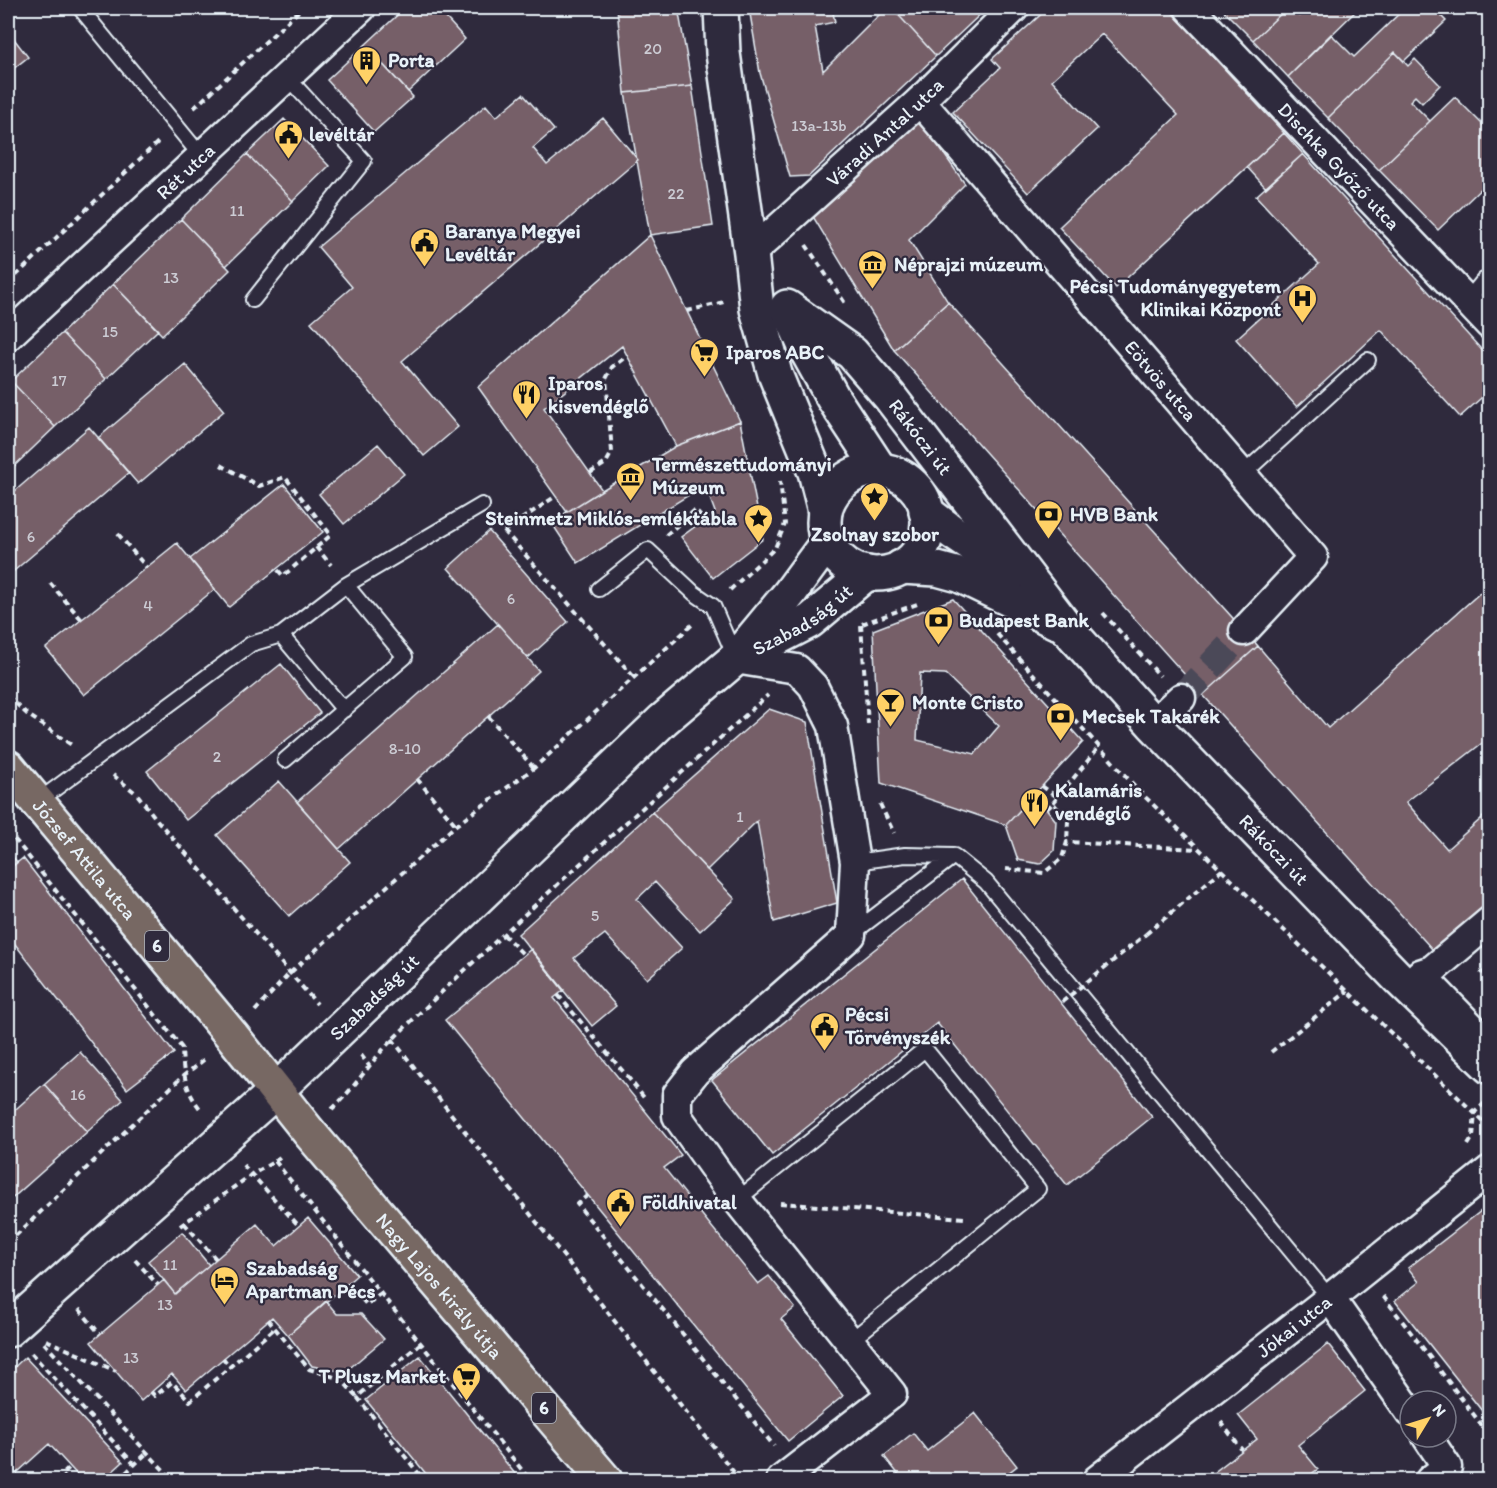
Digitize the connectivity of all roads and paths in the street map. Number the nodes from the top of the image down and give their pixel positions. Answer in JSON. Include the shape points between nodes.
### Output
{"nodes":[{"id":1,"x":80,"y":8,"type":"edge"},
{"id":2,"x":302,"y":8,"type":"edge"},
{"id":3,"x":361,"y":8,"type":"edge"},
{"id":4,"x":721,"y":8,"type":"edge"},
{"id":5,"x":1014,"y":8,"type":"edge"},
{"id":6,"x":1189,"y":8,"type":"edge"},
{"id":7,"x":286,"y":77,"type":"junction"},
{"id":8,"x":920,"y":101,"type":"junction"},
{"id":9,"x":175,"y":125,"type":"junction"},
{"id":10,"x":201,"y":156,"type":"junction"},
{"id":11,"x":751,"y":253,"type":"junction"},
{"id":12,"x":8,"y":283,"type":"edge"},
{"id":13,"x":254,"y":300,"type":"dead end"},
{"id":14,"x":732,"y":300,"type":"dead end"},
{"id":15,"x":788,"y":307,"type":"junction"},
{"id":16,"x":687,"y":311,"type":"dead end"},
{"id":17,"x":1490,"y":325,"type":"edge"},
{"id":18,"x":8,"y":336,"type":"edge"},
{"id":19,"x":627,"y":356,"type":"dead end"},
{"id":20,"x":1368,"y":360,"type":"dead end"},
{"id":21,"x":221,"y":465,"type":"dead end"},
{"id":22,"x":881,"y":471,"type":"junction"},
{"id":23,"x":590,"y":473,"type":"dead end"},
{"id":24,"x":1242,"y":475,"type":"junction"},
{"id":25,"x":556,"y":496,"type":"dead end"},
{"id":26,"x":482,"y":505,"type":"joint"},
{"id":27,"x":926,"y":512,"type":"junction"},
{"id":28,"x":704,"y":520,"type":"dead end"},
{"id":29,"x":826,"y":526,"type":"junction"},
{"id":30,"x":504,"y":531,"type":"junction"},
{"id":31,"x":118,"y":534,"type":"dead end"},
{"id":32,"x":648,"y":550,"type":"junction"},
{"id":33,"x":760,"y":561,"type":"dead end"},
{"id":34,"x":901,"y":567,"type":"junction"},
{"id":35,"x":147,"y":568,"type":"dead end"},
{"id":36,"x":277,"y":569,"type":"dead end"},
{"id":37,"x":867,"y":573,"type":"junction"},
{"id":38,"x":51,"y":583,"type":"dead end"},
{"id":39,"x":346,"y":585,"type":"junction"},
{"id":40,"x":1034,"y":587,"type":"junction"},
{"id":41,"x":599,"y":589,"type":"dead end"},
{"id":42,"x":925,"y":601,"type":"dead end"},
{"id":43,"x":713,"y":606,"type":"junction"},
{"id":44,"x":82,"y":620,"type":"dead end"},
{"id":45,"x":861,"y":625,"type":"junction"},
{"id":46,"x":1065,"y":627,"type":"junction"},
{"id":47,"x":850,"y":630,"type":"dead end"},
{"id":48,"x":1244,"y":631,"type":"tunnel mouth"},
{"id":49,"x":997,"y":633,"type":"dead end"},
{"id":50,"x":281,"y":635,"type":"junction"},
{"id":51,"x":735,"y":659,"type":"junction"},
{"id":52,"x":797,"y":669,"type":"junction"},
{"id":53,"x":634,"y":677,"type":"junction"},
{"id":54,"x":8,"y":696,"type":"edge"},
{"id":55,"x":1181,"y":698,"type":"tunnel mouth"},
{"id":56,"x":344,"y":710,"type":"junction"},
{"id":57,"x":488,"y":716,"type":"dead end"},
{"id":58,"x":1154,"y":724,"type":"junction"},
{"id":59,"x":868,"y":730,"type":"dead end"},
{"id":60,"x":1099,"y":747,"type":"junction"},
{"id":61,"x":94,"y":759,"type":"junction"},
{"id":62,"x":285,"y":760,"type":"dead end"},
{"id":63,"x":8,"y":767,"type":"edge"},
{"id":64,"x":534,"y":768,"type":"junction"},
{"id":65,"x":417,"y":779,"type":"dead end"},
{"id":66,"x":1042,"y":786,"type":"dead end"},
{"id":67,"x":1057,"y":797,"type":"junction"},
{"id":68,"x":877,"y":798,"type":"dead end"},
{"id":69,"x":37,"y":802,"type":"junction"},
{"id":70,"x":1053,"y":803,"type":"junction"},
{"id":71,"x":1047,"y":809,"type":"dead end"},
{"id":72,"x":456,"y":825,"type":"junction"},
{"id":73,"x":8,"y":831,"type":"edge"},
{"id":74,"x":1067,"y":842,"type":"junction"},
{"id":75,"x":1199,"y":849,"type":"junction"},
{"id":76,"x":905,"y":855,"type":"junction"},
{"id":77,"x":954,"y":856,"type":"junction"},
{"id":78,"x":855,"y":862,"type":"junction"},
{"id":79,"x":1222,"y":870,"type":"junction"},
{"id":80,"x":1031,"y":871,"type":"dead end"},
{"id":81,"x":1490,"y":921,"type":"edge"},
{"id":82,"x":503,"y":934,"type":"junction"},
{"id":83,"x":850,"y":935,"type":"junction"},
{"id":84,"x":524,"y":956,"type":"dead end"},
{"id":85,"x":290,"y":973,"type":"junction"},
{"id":86,"x":1348,"y":991,"type":"junction"},
{"id":87,"x":558,"y":995,"type":"dead end"},
{"id":88,"x":1062,"y":1002,"type":"dead end"},
{"id":89,"x":340,"y":1030,"type":"junction"},
{"id":90,"x":233,"y":1037,"type":"junction"},
{"id":91,"x":392,"y":1039,"type":"junction"},
{"id":92,"x":1490,"y":1046,"type":"edge"},
{"id":93,"x":1271,"y":1052,"type":"dead end"},
{"id":94,"x":370,"y":1067,"type":"junction"},
{"id":95,"x":1490,"y":1067,"type":"edge"},
{"id":96,"x":183,"y":1076,"type":"junction"},
{"id":97,"x":276,"y":1091,"type":"junction"},
{"id":98,"x":677,"y":1116,"type":"junction"},
{"id":99,"x":1490,"y":1128,"type":"edge"},
{"id":100,"x":308,"y":1131,"type":"junction"},
{"id":101,"x":224,"y":1138,"type":"junction"},
{"id":102,"x":275,"y":1161,"type":"junction"},
{"id":103,"x":1490,"y":1170,"type":"edge"},
{"id":104,"x":251,"y":1175,"type":"junction"},
{"id":105,"x":588,"y":1195,"type":"dead end"},
{"id":106,"x":737,"y":1200,"type":"junction"},
{"id":107,"x":999,"y":1221,"type":"junction"},
{"id":108,"x":184,"y":1223,"type":"junction"},
{"id":109,"x":299,"y":1226,"type":"dead end"},
{"id":110,"x":176,"y":1229,"type":"dead end"},
{"id":111,"x":8,"y":1243,"type":"edge"},
{"id":112,"x":143,"y":1254,"type":"dead end"},
{"id":113,"x":135,"y":1260,"type":"junction"},
{"id":114,"x":216,"y":1260,"type":"dead end"},
{"id":115,"x":126,"y":1266,"type":"dead end"},
{"id":116,"x":348,"y":1283,"type":"dead end"},
{"id":117,"x":158,"y":1285,"type":"dead end"},
{"id":118,"x":1377,"y":1288,"type":"dead end"},
{"id":119,"x":381,"y":1293,"type":"junction"},
{"id":120,"x":1330,"y":1298,"type":"junction"},
{"id":121,"x":76,"y":1305,"type":"dead end"},
{"id":122,"x":268,"y":1320,"type":"dead end"},
{"id":123,"x":275,"y":1329,"type":"junction"},
{"id":124,"x":100,"y":1334,"type":"dead end"},
{"id":125,"x":17,"y":1339,"type":"edge"},
{"id":126,"x":849,"y":1341,"type":"junction"},
{"id":127,"x":421,"y":1343,"type":"junction"},
{"id":128,"x":223,"y":1359,"type":"dead end"},
{"id":129,"x":230,"y":1367,"type":"junction"},
{"id":130,"x":116,"y":1371,"type":"dead end"},
{"id":131,"x":151,"y":1392,"type":"dead end"},
{"id":132,"x":1398,"y":1395,"type":"edge"},
{"id":133,"x":357,"y":1397,"type":"junction"},
{"id":134,"x":1219,"y":1419,"type":"dead end"},
{"id":135,"x":1490,"y":1436,"type":"edge"},
{"id":136,"x":1433,"y":1449,"type":"edge"},
{"id":137,"x":776,"y":1450,"type":"dead end"},
{"id":138,"x":1242,"y":1450,"type":"dead end"},
{"id":139,"x":147,"y":1453,"type":"junction"},
{"id":140,"x":135,"y":1465,"type":"junction"},
{"id":141,"x":70,"y":1467,"type":"dead end"},
{"id":142,"x":1445,"y":1476,"type":"edge"},
{"id":143,"x":67,"y":1480,"type":"edge"},
{"id":144,"x":118,"y":1480,"type":"edge"},
{"id":145,"x":172,"y":1480,"type":"edge"},
{"id":146,"x":424,"y":1480,"type":"edge"},
{"id":147,"x":530,"y":1480,"type":"edge"},
{"id":148,"x":605,"y":1480,"type":"edge"},
{"id":149,"x":740,"y":1480,"type":"edge"},
{"id":150,"x":781,"y":1480,"type":"edge"},
{"id":151,"x":1097,"y":1480,"type":"edge"}],
"edges":[{"from":1,"to":9,"type":"lane"},
{"from":2,"to":9,"type":"path"},
{"from":3,"to":7,"type":"street","name":"Rét utca"},
{"from":4,"to":11,"type":"street","name":"Rákóczi út","via":[[723,52]]},
{"from":5,"to":8,"type":"street","name":"Váradi Antal utca"},
{"from":6,"to":17,"type":"street","name":"Dischka Győző utca","via":[[1475,291]]},
{"from":7,"to":10,"type":"street","name":"Rét utca"},
{"from":7,"to":13,"type":"lane","via":[[363,161]]},
{"from":8,"to":11,"type":"street","name":"Váradi Antal utca"},
{"from":8,"to":24,"type":"street","name":"Eötvös utca"},
{"from":9,"to":10,"type":"lane"},
{"from":9,"to":12,"type":"path"},
{"from":10,"to":18,"type":"street","name":"Rét utca"},
{"from":11,"to":15,"type":"street","name":"Rákóczi út"},
{"from":11,"to":29,"type":"street","name":"Rákóczi út","via":[[757,309],[775,374],[815,472]]},
{"from":14,"to":16,"type":"path"},
{"from":15,"to":22,"type":"street","name":"Rákóczi út","via":[[833,398]]},
{"from":15,"to":40,"type":"street","name":"Rákóczi út","via":[[852,353],[878,382]]},
{"from":19,"to":23,"type":"path","via":[[612,367],[606,379],[612,452],[606,464]]},
{"from":20,"to":24,"type":"lane"},
{"from":21,"to":36,"type":"path","via":[[259,486],[285,477],[331,535],[283,576]]},
{"from":22,"to":27,"type":"street","via":[[910,484]]},
{"from":22,"to":29,"type":"street","via":[[852,476],[834,491]]},
{"from":24,"to":48,"type":"street","name":"Eötvös utca","via":[[1313,557]]},
{"from":25,"to":30,"type":"path"},
{"from":26,"to":30,"type":"path"},
{"from":26,"to":39,"type":"lane"},
{"from":27,"to":34,"type":"street","via":[[924,541],[918,553]]},
{"from":27,"to":40,"type":"street","name":"Rákóczi út"},
{"from":28,"to":32,"type":"path","via":[[695,510]]},
{"from":29,"to":37,"type":"street","via":[[836,556],[857,571]]},
{"from":29,"to":51,"type":"street","name":"Szabadság út","via":[[789,594]]},
{"from":30,"to":53,"type":"path"},
{"from":31,"to":35,"type":"path"},
{"from":32,"to":41,"type":"lane"},
{"from":32,"to":43,"type":"lane"},
{"from":33,"to":43,"type":"path"},
{"from":34,"to":37,"type":"street","via":[[885,573]]},
{"from":34,"to":46,"type":"street","name":"Rákóczi út","via":[[959,575]]},
{"from":37,"to":51,"type":"street","name":"Szabadság út","via":[[810,621]]},
{"from":38,"to":44,"type":"path"},
{"from":39,"to":50,"type":"lane"},
{"from":39,"to":56,"type":"lane","via":[[405,657]]},
{"from":40,"to":46,"type":"street","name":"Rákóczi út"},
{"from":42,"to":45,"type":"path"},
{"from":43,"to":51,"type":"lane"},
{"from":43,"to":53,"type":"path"},
{"from":45,"to":47,"type":"path"},
{"from":45,"to":59,"type":"path"},
{"from":46,"to":58,"type":"street","name":"Rákóczi út"},
{"from":49,"to":60,"type":"path"},
{"from":50,"to":56,"type":"lane"},
{"from":50,"to":61,"type":"lane","via":[[251,644]]},
{"from":51,"to":52,"type":"street"},
{"from":51,"to":89,"type":"street","name":"Szabadság út","via":[[663,720]]},
{"from":52,"to":78,"type":"street","via":[[813,686],[833,726]]},
{"from":52,"to":82,"type":"path"},
{"from":53,"to":64,"type":"path"},
{"from":54,"to":61,"type":"path","via":[[27,714]]},
{"from":55,"to":58,"type":"street"},
{"from":56,"to":62,"type":"lane"},
{"from":57,"to":64,"type":"path"},
{"from":58,"to":95,"type":"street","name":"Rákóczi út","via":[[1401,981]]},
{"from":60,"to":67,"type":"path"},
{"from":60,"to":75,"type":"path"},
{"from":61,"to":69,"type":"lane"},
{"from":61,"to":85,"type":"path","via":[[137,794]]},
{"from":63,"to":69,"type":"main road","name":"József Attila utca","number":"6"},
{"from":64,"to":72,"type":"path"},
{"from":65,"to":72,"type":"path"},
{"from":66,"to":67,"type":"path"},
{"from":67,"to":70,"type":"path"},
{"from":68,"to":76,"type":"path"},
{"from":69,"to":90,"type":"main road","name":"József Attila utca","number":"6"},
{"from":70,"to":71,"type":"path"},
{"from":70,"to":74,"type":"path","via":[[1068,821]]},
{"from":72,"to":85,"type":"path"},
{"from":73,"to":96,"type":"path","via":[[182,1048]]},
{"from":74,"to":75,"type":"path"},
{"from":74,"to":80,"type":"path","via":[[1062,858],[1044,873]]},
{"from":75,"to":79,"type":"path"},
{"from":76,"to":77,"type":"lane"},
{"from":76,"to":78,"type":"lane"},
{"from":77,"to":83,"type":"lane"},
{"from":77,"to":120,"type":"lane","via":[[986,882]]},
{"from":78,"to":83,"type":"street"},
{"from":79,"to":86,"type":"path"},
{"from":79,"to":88,"type":"path","bridge":true},
{"from":81,"to":92,"type":"street","via":[[1432,970],[1420,974]]},
{"from":82,"to":84,"type":"path"},
{"from":82,"to":91,"type":"path"},
{"from":83,"to":98,"type":"street","via":[[695,1072],[677,1095]]},
{"from":85,"to":89,"type":"path"},
{"from":85,"to":90,"type":"path"},
{"from":86,"to":93,"type":"path"},
{"from":86,"to":99,"type":"path"},
{"from":87,"to":98,"type":"path","via":[[627,1076]]},
{"from":89,"to":94,"type":"path"},
{"from":89,"to":97,"type":"street","name":"Szabadság út"},
{"from":90,"to":96,"type":"path"},
{"from":90,"to":97,"type":"main road","name":"József Attila utca","number":"6"},
{"from":91,"to":94,"type":"path"},
{"from":91,"to":149,"type":"path"},
{"from":94,"to":100,"type":"path"},
{"from":96,"to":101,"type":"path","via":[[196,1105]]},
{"from":96,"to":111,"type":"path"},
{"from":97,"to":100,"type":"main road","name":"Nagy Lajos király útja","number":"6"},
{"from":97,"to":101,"type":"street","name":"Szabadság út"},
{"from":98,"to":106,"type":"street"},
{"from":100,"to":102,"type":"path"},
{"from":100,"to":148,"type":"main road","name":"Nagy Lajos király útja","number":"6"},
{"from":101,"to":104,"type":"path"},
{"from":101,"to":125,"type":"street","name":"Szabadság út"},
{"from":102,"to":104,"type":"path"},
{"from":102,"to":119,"type":"path"},
{"from":103,"to":120,"type":"street","name":"Jókai utca"},
{"from":104,"to":108,"type":"path"},
{"from":104,"to":109,"type":"path"},
{"from":105,"to":137,"type":"path","via":[[577,1204]]},
{"from":106,"to":107,"type":"path"},
{"from":106,"to":107,"type":"lane","via":[[925,1049],[1038,1189]]},
{"from":106,"to":126,"type":"street"},
{"from":107,"to":126,"type":"lane"},
{"from":108,"to":110,"type":"path"},
{"from":108,"to":114,"type":"path"},
{"from":112,"to":113,"type":"path"},
{"from":113,"to":115,"type":"path"},
{"from":113,"to":117,"type":"path"},
{"from":116,"to":119,"type":"path","via":[[367,1305]]},
{"from":118,"to":135,"type":"path"},
{"from":119,"to":127,"type":"path"},
{"from":120,"to":132,"type":"street"},
{"from":120,"to":151,"type":"street","name":"Jókai utca"},
{"from":121,"to":124,"type":"path"},
{"from":122,"to":123,"type":"path"},
{"from":123,"to":129,"type":"path"},
{"from":123,"to":133,"type":"path","via":[[309,1370],[341,1379]]},
{"from":125,"to":140,"type":"path"},
{"from":126,"to":150,"type":"street","via":[[892,1394]]},
{"from":127,"to":133,"type":"path"},
{"from":127,"to":147,"type":"path"},
{"from":128,"to":129,"type":"path"},
{"from":129,"to":131,"type":"path","via":[[190,1401],[172,1382],[154,1396]]},
{"from":130,"to":139,"type":"path","via":[[40,1338]]},
{"from":133,"to":146,"type":"path"},
{"from":134,"to":138,"type":"path"},
{"from":136,"to":142,"type":"street"},
{"from":139,"to":140,"type":"path"},
{"from":139,"to":145,"type":"path"},
{"from":140,"to":144,"type":"path"},
{"from":141,"to":143,"type":"path","via":[[62,1475]]}]}
